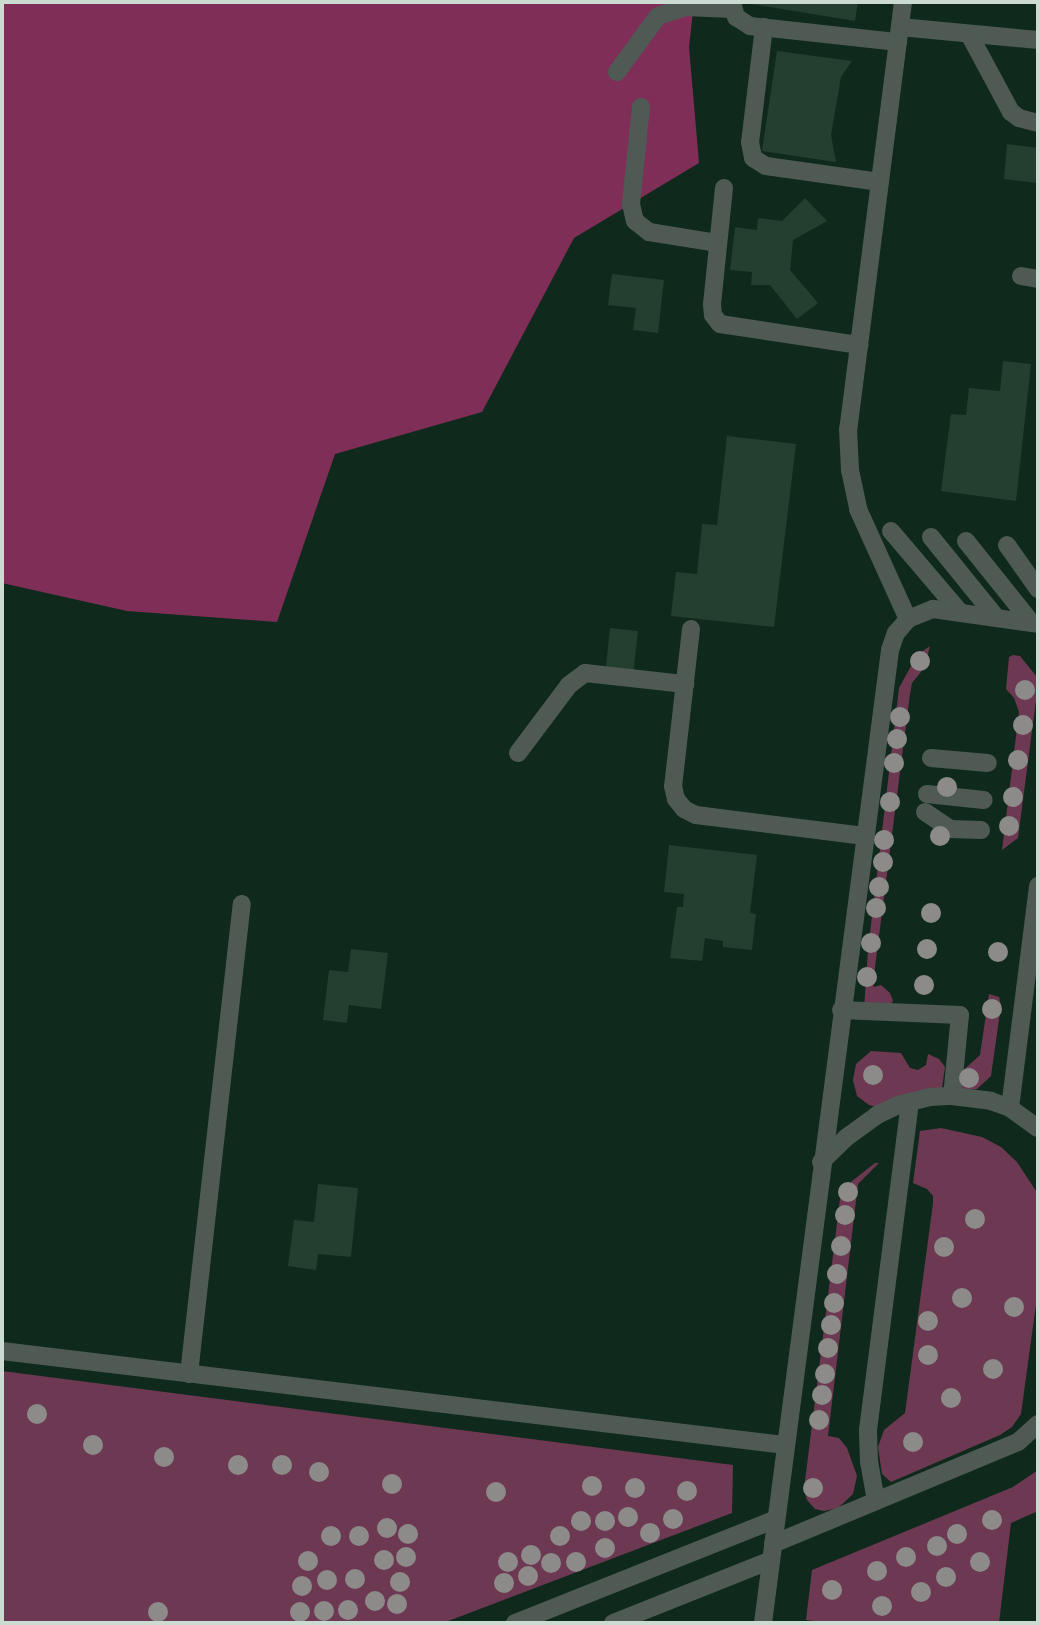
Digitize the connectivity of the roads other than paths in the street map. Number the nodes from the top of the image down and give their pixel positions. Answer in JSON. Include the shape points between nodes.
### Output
{"nodes":[{"id":1,"x":903,"y":2,"type":"edge"},
{"id":2,"x":732,"y":6,"type":"edge"},
{"id":3,"x":764,"y":27,"type":"junction"},
{"id":4,"x":899,"y":34,"type":"junction"},
{"id":5,"x":969,"y":34,"type":"junction"},
{"id":6,"x":1038,"y":40,"type":"edge"},
{"id":7,"x":617,"y":72,"type":"dead end"},
{"id":8,"x":641,"y":107,"type":"dead end"},
{"id":9,"x":1038,"y":123,"type":"edge"},
{"id":10,"x":880,"y":182,"type":"junction"},
{"id":11,"x":724,"y":188,"type":"dead end"},
{"id":12,"x":718,"y":243,"type":"junction"},
{"id":13,"x":859,"y":345,"type":"junction"},
{"id":14,"x":891,"y":531,"type":"dead end"},
{"id":15,"x":931,"y":537,"type":"dead end"},
{"id":16,"x":967,"y":541,"type":"dead end"},
{"id":17,"x":1007,"y":545,"type":"dead end"},
{"id":18,"x":1038,"y":589,"type":"edge"},
{"id":19,"x":960,"y":612,"type":"junction"},
{"id":20,"x":995,"y":616,"type":"junction"},
{"id":21,"x":908,"y":619,"type":"junction"},
{"id":22,"x":1034,"y":623,"type":"edge"},
{"id":23,"x":691,"y":629,"type":"dead end"},
{"id":24,"x":685,"y":684,"type":"junction"},
{"id":25,"x":518,"y":753,"type":"dead end"},
{"id":26,"x":931,"y":758,"type":"dead end"},
{"id":27,"x":988,"y":763,"type":"dead end"},
{"id":28,"x":984,"y":800,"type":"dead end"},
{"id":29,"x":981,"y":830,"type":"dead end"},
{"id":30,"x":865,"y":836,"type":"junction"},
{"id":31,"x":1038,"y":886,"type":"edge"},
{"id":32,"x":242,"y":904,"type":"dead end"},
{"id":33,"x":1033,"y":973,"type":"edge"},
{"id":34,"x":841,"y":1010,"type":"junction"},
{"id":35,"x":952,"y":1096,"type":"junction"},
{"id":36,"x":909,"y":1102,"type":"junction"},
{"id":37,"x":1010,"y":1108,"type":"junction"},
{"id":38,"x":1038,"y":1128,"type":"edge"},
{"id":39,"x":821,"y":1162,"type":"junction"},
{"id":40,"x":2,"y":1351,"type":"edge"},
{"id":41,"x":189,"y":1374,"type":"junction"},
{"id":42,"x":1038,"y":1424,"type":"edge"},
{"id":43,"x":785,"y":1445,"type":"junction"},
{"id":44,"x":876,"y":1501,"type":"junction"},
{"id":45,"x":776,"y":1519,"type":"junction"},
{"id":46,"x":772,"y":1552,"type":"junction"},
{"id":47,"x":515,"y":1623,"type":"edge"},
{"id":48,"x":613,"y":1623,"type":"edge"},
{"id":49,"x":763,"y":1623,"type":"edge"}],
"edges":[{"from":1,"to":4,"type":"street"},
{"from":2,"to":3,"type":"street","via":[[742,22]]},
{"from":2,"to":7,"type":"street","via":[[685,7],[657,16]]},
{"from":3,"to":4,"type":"street"},
{"from":3,"to":10,"type":"street","via":[[750,142],[753,158],[766,166]]},
{"from":4,"to":5,"type":"street"},
{"from":4,"to":10,"type":"street"},
{"from":5,"to":6,"type":"street"},
{"from":5,"to":9,"type":"street","via":[[1011,112]]},
{"from":8,"to":12,"type":"street","via":[[631,204],[635,221],[649,232]]},
{"from":10,"to":13,"type":"street"},
{"from":11,"to":12,"type":"street"},
{"from":12,"to":13,"type":"street","via":[[712,304],[720,324]]},
{"from":13,"to":21,"type":"street","via":[[848,429],[850,470],[858,509]]},
{"from":14,"to":19,"type":"street"},
{"from":15,"to":20,"type":"street"},
{"from":16,"to":22,"type":"street"},
{"from":17,"to":18,"type":"street"},
{"from":19,"to":20,"type":"street"},
{"from":19,"to":21,"type":"street","via":[[933,609]]},
{"from":20,"to":22,"type":"street"},
{"from":21,"to":30,"type":"street","via":[[890,650]]},
{"from":23,"to":24,"type":"street"},
{"from":24,"to":25,"type":"street","via":[[585,673],[569,685]]},
{"from":24,"to":30,"type":"street","via":[[673,786],[684,809],[696,815]]},
{"from":26,"to":27,"type":"street"},
{"from":28,"to":29,"type":"street","via":[[926,803],[950,829]]},
{"from":30,"to":34,"type":"street"},
{"from":31,"to":33,"type":"street"},
{"from":32,"to":41,"type":"street"},
{"from":33,"to":37,"type":"street"},
{"from":34,"to":35,"type":"street","via":[[960,1015]]},
{"from":34,"to":39,"type":"street"},
{"from":35,"to":36,"type":"street"},
{"from":35,"to":37,"type":"street"},
{"from":36,"to":39,"type":"street","via":[[877,1115]]},
{"from":36,"to":44,"type":"street","via":[[867,1430]]},
{"from":37,"to":38,"type":"street"},
{"from":39,"to":43,"type":"street"},
{"from":40,"to":41,"type":"street"},
{"from":41,"to":43,"type":"street"},
{"from":42,"to":44,"type":"street","via":[[1018,1442]]},
{"from":43,"to":45,"type":"street"},
{"from":44,"to":46,"type":"street"},
{"from":45,"to":46,"type":"street"},
{"from":45,"to":47,"type":"street"},
{"from":46,"to":48,"type":"street"},
{"from":46,"to":49,"type":"street"}]}
